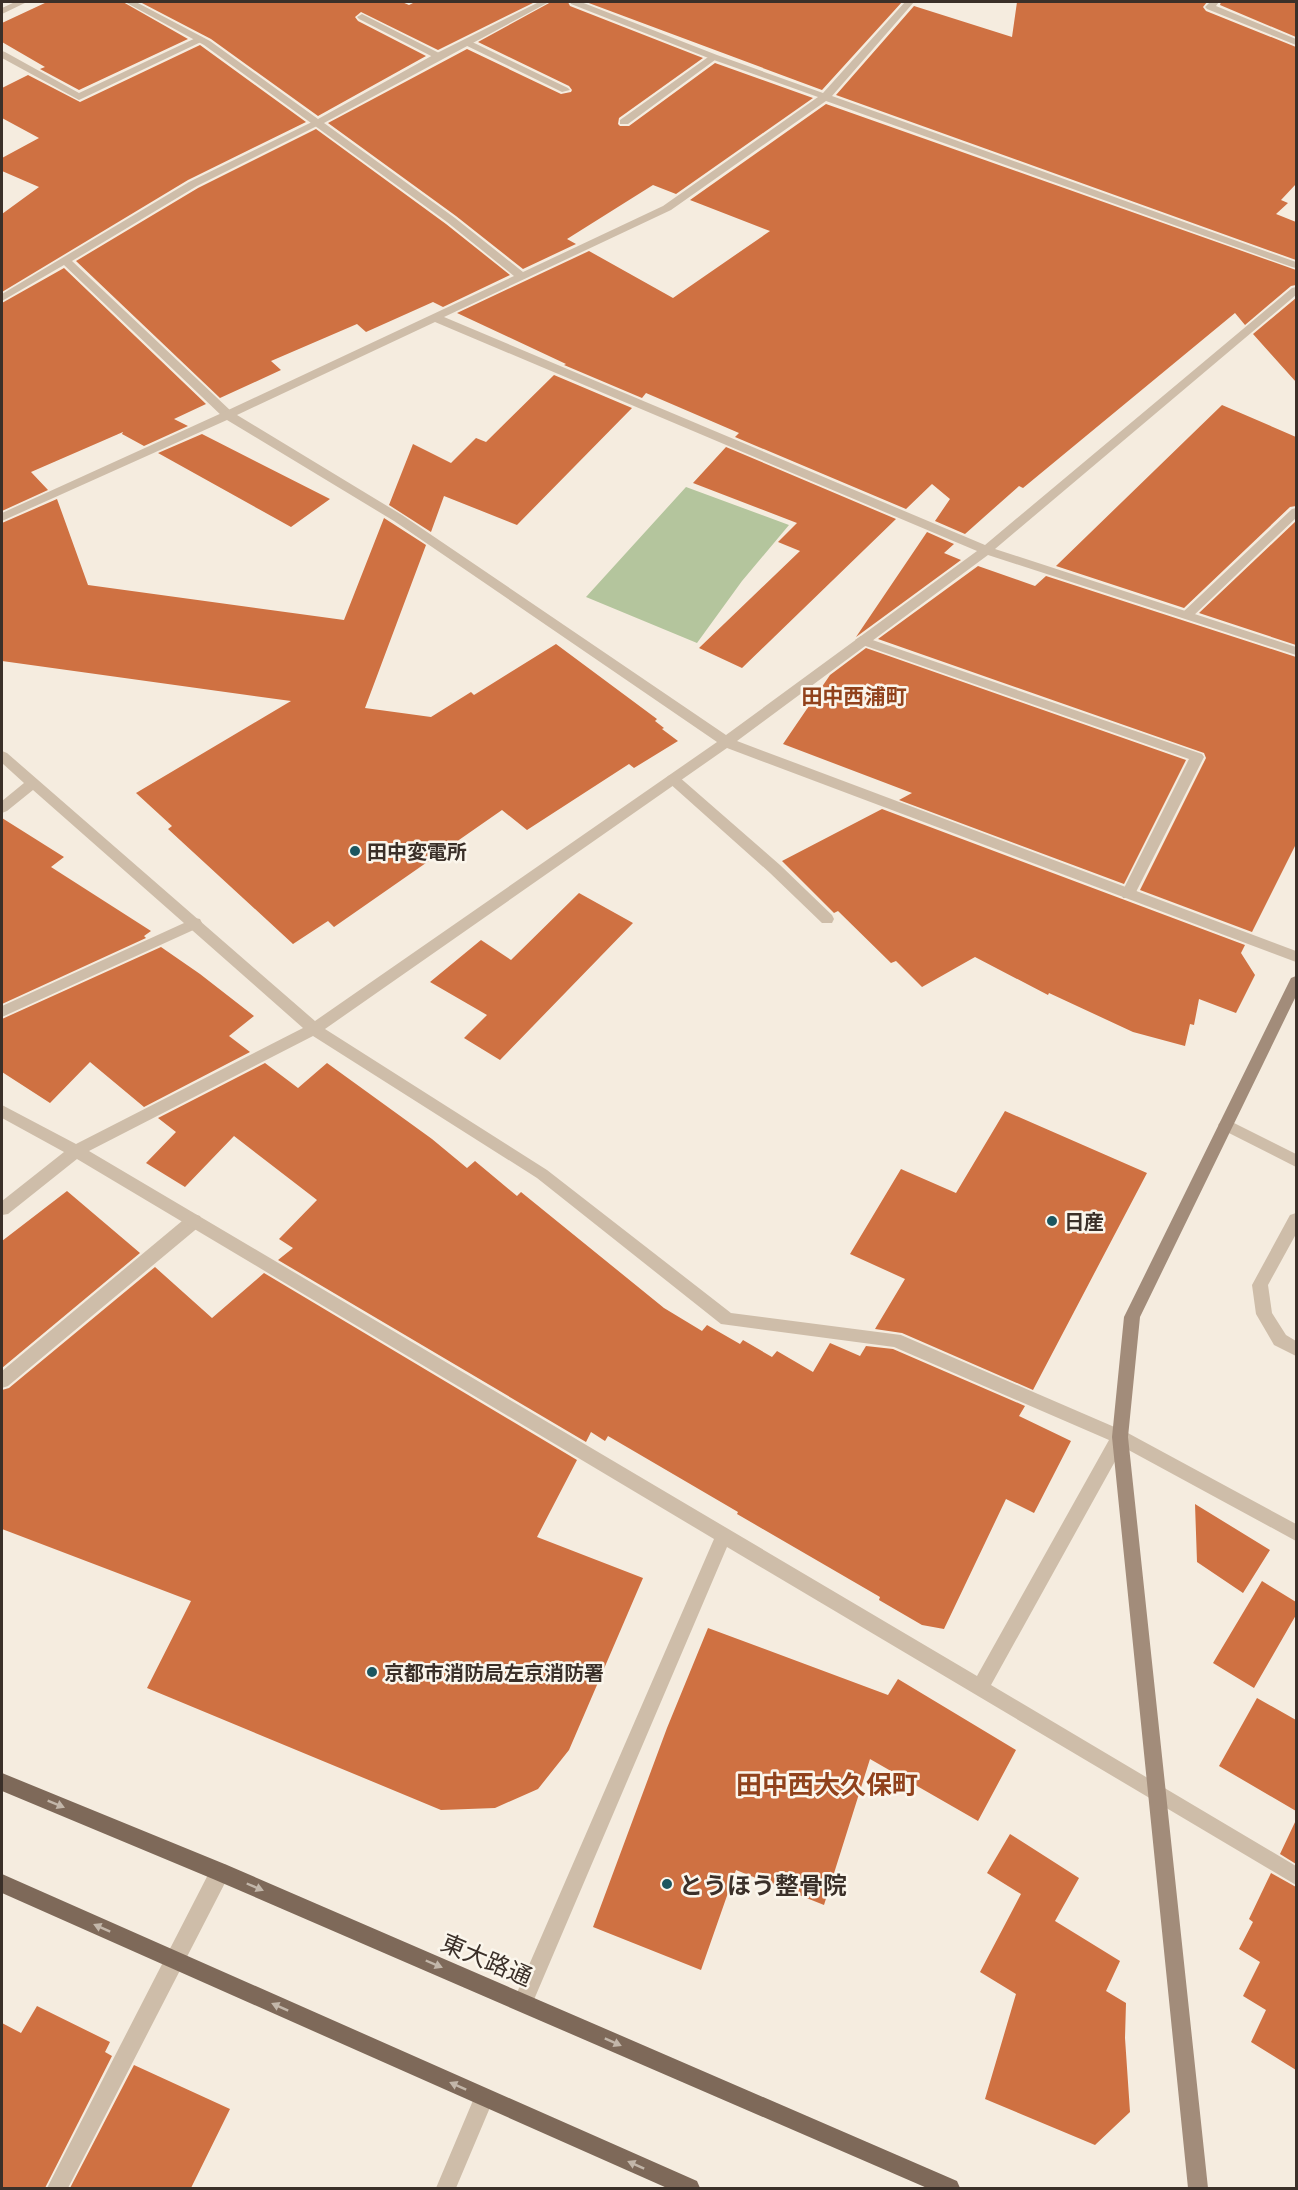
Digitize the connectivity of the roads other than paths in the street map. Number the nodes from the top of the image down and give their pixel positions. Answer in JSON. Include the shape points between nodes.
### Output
{"nodes":[{"id":1,"x":22,"y":2,"type":"edge"},
{"id":2,"x":130,"y":2,"type":"edge"},
{"id":3,"x":545,"y":2,"type":"edge"},
{"id":4,"x":574,"y":2,"type":"edge"},
{"id":5,"x":910,"y":2,"type":"edge"},
{"id":6,"x":1215,"y":2,"type":"edge"},
{"id":7,"x":2,"y":11,"type":"edge"},
{"id":8,"x":362,"y":17,"type":"dead end"},
{"id":9,"x":200,"y":39,"type":"junction"},
{"id":10,"x":466,"y":42,"type":"junction"},
{"id":11,"x":1296,"y":42,"type":"edge"},
{"id":12,"x":2,"y":54,"type":"edge"},
{"id":13,"x":438,"y":56,"type":"junction"},
{"id":14,"x":714,"y":57,"type":"junction"},
{"id":15,"x":565,"y":90,"type":"dead end"},
{"id":16,"x":825,"y":97,"type":"junction"},
{"id":17,"x":624,"y":122,"type":"dead end"},
{"id":18,"x":316,"y":124,"type":"junction"},
{"id":19,"x":65,"y":260,"type":"junction"},
{"id":20,"x":1296,"y":265,"type":"edge"},
{"id":21,"x":521,"y":276,"type":"junction"},
{"id":22,"x":1296,"y":290,"type":"edge"},
{"id":23,"x":2,"y":298,"type":"edge"},
{"id":24,"x":434,"y":317,"type":"junction"},
{"id":25,"x":228,"y":416,"type":"junction"},
{"id":26,"x":1296,"y":512,"type":"edge"},
{"id":27,"x":2,"y":517,"type":"edge"},
{"id":28,"x":986,"y":550,"type":"junction"},
{"id":29,"x":1187,"y":615,"type":"junction"},
{"id":30,"x":861,"y":640,"type":"junction"},
{"id":31,"x":1296,"y":651,"type":"edge"},
{"id":32,"x":726,"y":742,"type":"junction"},
{"id":33,"x":2,"y":756,"type":"edge"},
{"id":34,"x":673,"y":779,"type":"junction"},
{"id":35,"x":33,"y":783,"type":"junction"},
{"id":36,"x":2,"y":808,"type":"edge"},
{"id":37,"x":1128,"y":894,"type":"junction"},
{"id":38,"x":826,"y":919,"type":"dead end"},
{"id":39,"x":195,"y":923,"type":"junction"},
{"id":40,"x":1296,"y":957,"type":"edge"},
{"id":41,"x":1296,"y":982,"type":"edge"},
{"id":42,"x":2,"y":1012,"type":"edge"},
{"id":43,"x":314,"y":1029,"type":"junction"},
{"id":44,"x":2,"y":1112,"type":"edge"},
{"id":45,"x":1226,"y":1125,"type":"junction"},
{"id":46,"x":76,"y":1151,"type":"junction"},
{"id":47,"x":1296,"y":1161,"type":"edge"},
{"id":48,"x":2,"y":1209,"type":"edge"},
{"id":49,"x":1296,"y":1220,"type":"edge"},
{"id":50,"x":194,"y":1221,"type":"junction"},
{"id":51,"x":1296,"y":1349,"type":"edge"},
{"id":52,"x":2,"y":1381,"type":"edge"},
{"id":53,"x":1120,"y":1437,"type":"junction"},
{"id":54,"x":1296,"y":1533,"type":"edge"},
{"id":55,"x":724,"y":1536,"type":"junction"},
{"id":56,"x":980,"y":1688,"type":"junction"},
{"id":57,"x":2,"y":1782,"type":"edge"},
{"id":58,"x":1158,"y":1793,"type":"junction"},
{"id":59,"x":220,"y":1872,"type":"junction"},
{"id":60,"x":1296,"y":1876,"type":"edge"},
{"id":61,"x":2,"y":1884,"type":"edge"},
{"id":62,"x":175,"y":1961,"type":"junction"},
{"id":63,"x":523,"y":2002,"type":"junction"},
{"id":64,"x":484,"y":2098,"type":"junction"},
{"id":65,"x":57,"y":2188,"type":"edge"},
{"id":66,"x":446,"y":2188,"type":"edge"},
{"id":67,"x":690,"y":2188,"type":"edge"},
{"id":68,"x":950,"y":2188,"type":"edge"},
{"id":69,"x":1198,"y":2188,"type":"edge"}],
"edges":[{"from":1,"to":7,"type":"street"},
{"from":2,"to":9,"type":"street"},
{"from":3,"to":10,"type":"street"},
{"from":4,"to":14,"type":"street"},
{"from":5,"to":16,"type":"street"},
{"from":6,"to":11,"type":"street","via":[[1210,7]]},
{"from":8,"to":13,"type":"street"},
{"from":9,"to":12,"type":"street","via":[[79,97]]},
{"from":9,"to":18,"type":"street"},
{"from":10,"to":13,"type":"street"},
{"from":10,"to":15,"type":"street"},
{"from":13,"to":18,"type":"street"},
{"from":14,"to":16,"type":"street"},
{"from":14,"to":17,"type":"street"},
{"from":16,"to":20,"type":"street"},
{"from":16,"to":21,"type":"street","via":[[668,208]]},
{"from":18,"to":19,"type":"street","via":[[193,184]]},
{"from":18,"to":21,"type":"street","via":[[452,220]]},
{"from":19,"to":23,"type":"street"},
{"from":19,"to":25,"type":"street"},
{"from":21,"to":24,"type":"street"},
{"from":22,"to":28,"type":"street"},
{"from":24,"to":25,"type":"street"},
{"from":24,"to":28,"type":"street"},
{"from":25,"to":27,"type":"street"},
{"from":25,"to":32,"type":"street","via":[[398,518]]},
{"from":26,"to":29,"type":"street"},
{"from":28,"to":29,"type":"street"},
{"from":28,"to":30,"type":"street"},
{"from":29,"to":31,"type":"street"},
{"from":30,"to":32,"type":"street"},
{"from":30,"to":37,"type":"street","via":[[1197,757]]},
{"from":32,"to":34,"type":"street"},
{"from":32,"to":37,"type":"street"},
{"from":33,"to":35,"type":"street"},
{"from":34,"to":38,"type":"street"},
{"from":34,"to":43,"type":"street"},
{"from":35,"to":36,"type":"street"},
{"from":35,"to":39,"type":"street"},
{"from":37,"to":40,"type":"street"},
{"from":39,"to":42,"type":"street"},
{"from":39,"to":43,"type":"street"},
{"from":41,"to":45,"type":"street"},
{"from":43,"to":46,"type":"street"},
{"from":43,"to":53,"type":"street","via":[[542,1174],[727,1319],[895,1341]]},
{"from":44,"to":46,"type":"street"},
{"from":45,"to":47,"type":"street"},
{"from":45,"to":53,"type":"street","via":[[1132,1317]]},
{"from":46,"to":48,"type":"street"},
{"from":46,"to":50,"type":"street"},
{"from":49,"to":51,"type":"street","via":[[1260,1285],[1264,1314],[1280,1340]]},
{"from":50,"to":52,"type":"street"},
{"from":50,"to":55,"type":"street"},
{"from":53,"to":54,"type":"street"},
{"from":53,"to":56,"type":"street"},
{"from":53,"to":58,"type":"street"},
{"from":55,"to":56,"type":"street"},
{"from":55,"to":63,"type":"street"},
{"from":56,"to":58,"type":"street"},
{"from":57,"to":59,"type":"main road","name":"東大路通","one_way":true},
{"from":58,"to":60,"type":"street"},
{"from":58,"to":69,"type":"street"},
{"from":59,"to":62,"type":"street"},
{"from":59,"to":63,"type":"main road","name":"東大路通","one_way":true},
{"from":62,"to":61,"type":"main road","one_way":true},
{"from":64,"to":62,"type":"main road","one_way":true},
{"from":62,"to":65,"type":"street"},
{"from":63,"to":68,"type":"main road","name":"東大路通","one_way":true},
{"from":64,"to":66,"type":"street"},
{"from":67,"to":64,"type":"main road","one_way":true}]}
